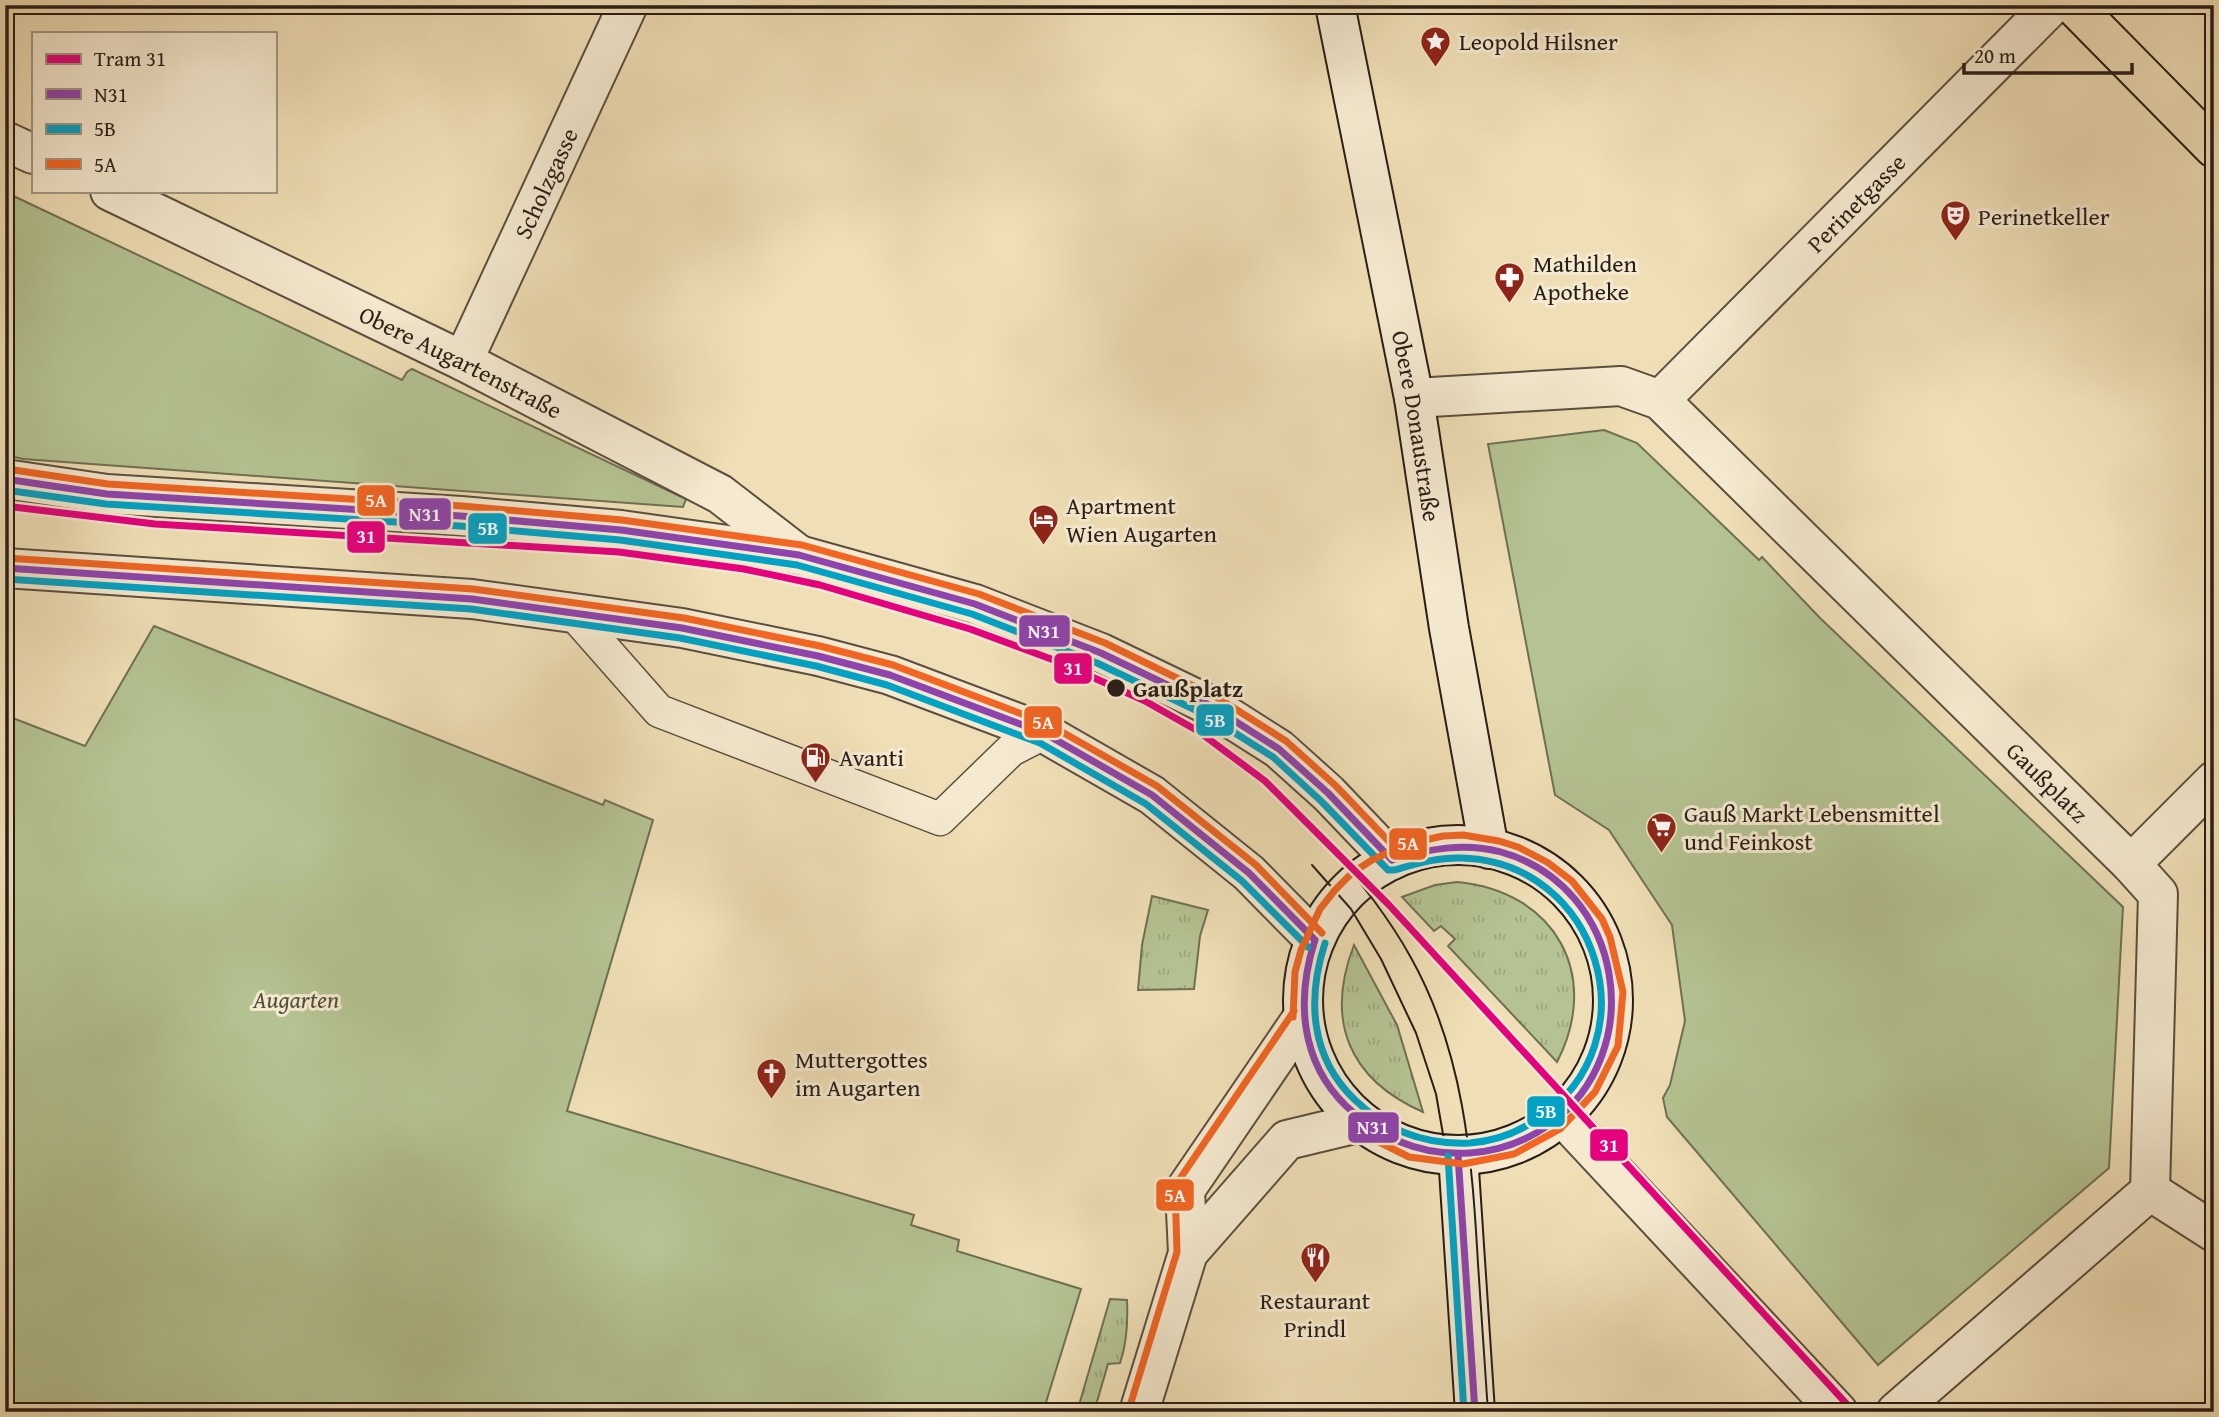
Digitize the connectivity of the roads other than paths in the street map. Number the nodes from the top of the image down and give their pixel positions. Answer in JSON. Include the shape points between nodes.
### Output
{"nodes":[{"id":1,"x":628,"y":5,"type":"edge"},
{"id":2,"x":1335,"y":5,"type":"edge"},
{"id":3,"x":2052,"y":5,"type":"edge"},
{"id":4,"x":2073,"y":5,"type":"edge"},
{"id":5,"x":5,"y":141,"type":"edge"},
{"id":6,"x":2214,"y":148,"type":"edge"},
{"id":7,"x":32,"y":154,"type":"edge"},
{"id":8,"x":112,"y":192,"type":"edge"},
{"id":9,"x":463,"y":361,"type":"junction"},
{"id":10,"x":1414,"y":398,"type":"junction"},
{"id":11,"x":1660,"y":400,"type":"junction"},
{"id":12,"x":5,"y":479,"type":"edge"},
{"id":13,"x":799,"y":555,"type":"junction"},
{"id":14,"x":5,"y":568,"type":"edge"},
{"id":15,"x":571,"y":611,"type":"junction"},
{"id":16,"x":1044,"y":733,"type":"junction"},
{"id":17,"x":2214,"y":781,"type":"edge"},
{"id":18,"x":1489,"y":849,"type":"junction"},
{"id":19,"x":1392,"y":860,"type":"junction"},
{"id":20,"x":2131,"y":864,"type":"junction"},
{"id":21,"x":1315,"y":940,"type":"junction"},
{"id":22,"x":1303,"y":1017,"type":"junction"},
{"id":23,"x":1561,"y":1115,"type":"junction"},
{"id":24,"x":1363,"y":1122,"type":"junction"},
{"id":25,"x":1458,"y":1155,"type":"junction"},
{"id":26,"x":2150,"y":1191,"type":"junction"},
{"id":27,"x":2214,"y":1232,"type":"edge"},
{"id":28,"x":1188,"y":1254,"type":"junction"},
{"id":29,"x":1139,"y":1412,"type":"edge"},
{"id":30,"x":1475,"y":1412,"type":"edge"},
{"id":31,"x":1838,"y":1412,"type":"edge"},
{"id":32,"x":1896,"y":1412,"type":"edge"}],
"edges":[{"from":1,"to":9,"type":"street","name":"Scholzgasse"},
{"from":2,"to":10,"type":"street","name":"Obere Donaustraße"},
{"from":3,"to":11,"type":"street","name":"Perinetgasse"},
{"from":4,"to":6,"type":"main road"},
{"from":5,"to":7,"type":"street"},
{"from":8,"to":9,"type":"street","name":"Obere Augartenstraße"},
{"from":9,"to":13,"type":"street","name":"Obere Augartenstraße","via":[[720,494]]},
{"from":10,"to":11,"type":"street","name":"Gaußplatz","via":[[1621,386]]},
{"from":10,"to":18,"type":"street","name":"Obere Donaustraße"},
{"from":11,"to":20,"type":"street","name":"Gaußplatz"},
{"from":12,"to":13,"type":"street","name":"Obere Augartenstraße","via":[[107,494],[621,530]]},
{"from":13,"to":19,"type":"street","name":"Obere Augartenstraße","via":[[975,604],[1101,653],[1213,707],[1279,750]]},
{"from":14,"to":15,"type":"street","via":[[472,599]]},
{"from":15,"to":16,"type":"street","via":[[818,656],[890,675]]},
{"from":15,"to":16,"type":"lane","via":[[659,711],[940,820],[1011,750]]},
{"from":16,"to":21,"type":"street","via":[[1172,809],[1249,873]]},
{"from":17,"to":20,"type":"street"},
{"from":18,"to":19,"type":"street","via":[[1430,848]]},
{"from":18,"to":23,"type":"street","via":[[1531,864],[1568,891],[1595,928],[1610,971],[1612,1016],[1601,1060]]},
{"from":19,"to":21,"type":"street","via":[[1343,896]]},
{"from":20,"to":26,"type":"street","name":"Gaußplatz","via":[[2158,894]]},
{"from":21,"to":22,"type":"street","via":[[1304,978]]},
{"from":22,"to":24,"type":"street","via":[[1322,1076]]},
{"from":22,"to":28,"type":"street","via":[[1185,1190]]},
{"from":23,"to":25,"type":"street","via":[[1544,1129],[1503,1148]]},
{"from":23,"to":31,"type":"street"},
{"from":24,"to":25,"type":"street","via":[[1398,1143]]},
{"from":24,"to":28,"type":"street","via":[[1287,1140]]},
{"from":25,"to":30,"type":"street"},
{"from":26,"to":27,"type":"street"},
{"from":26,"to":32,"type":"street"},
{"from":28,"to":29,"type":"street"}]}
